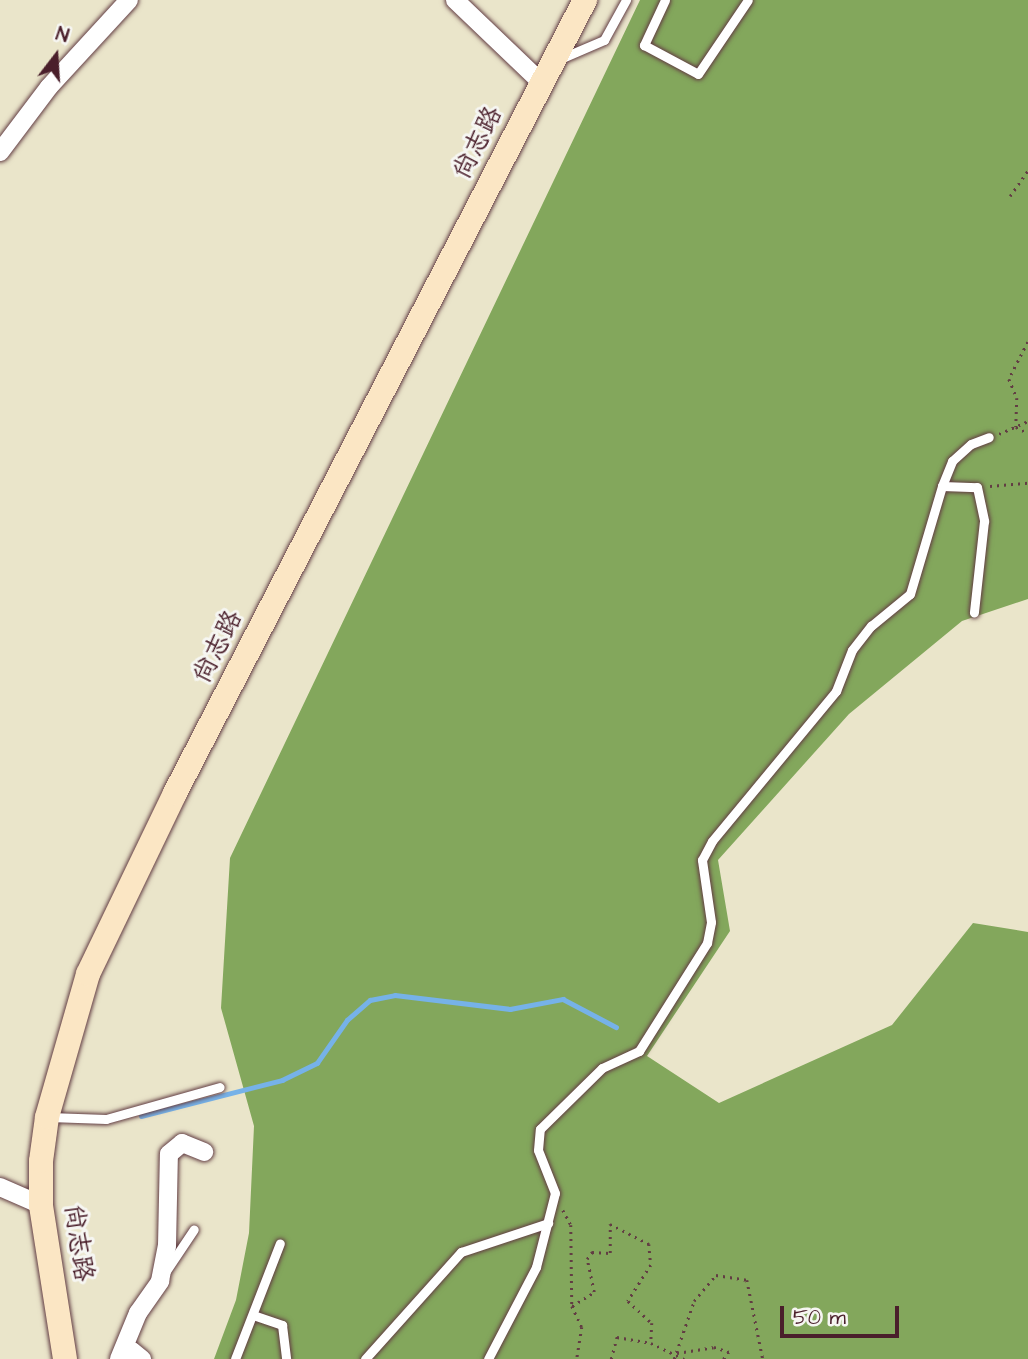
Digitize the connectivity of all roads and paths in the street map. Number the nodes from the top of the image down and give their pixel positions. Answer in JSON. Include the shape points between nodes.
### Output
{"nodes":[{"id":1,"x":129,"y":0,"type":"edge"},
{"id":2,"x":455,"y":0,"type":"edge"},
{"id":3,"x":585,"y":0,"type":"edge"},
{"id":4,"x":626,"y":0,"type":"edge"},
{"id":5,"x":665,"y":0,"type":"edge"},
{"id":6,"x":748,"y":0,"type":"edge"},
{"id":7,"x":548,"y":72,"type":"junction"},
{"id":8,"x":0,"y":152,"type":"edge"},
{"id":9,"x":1028,"y":170,"type":"edge"},
{"id":10,"x":1010,"y":196,"type":"dead end"},
{"id":11,"x":1028,"y":342,"type":"edge"},
{"id":12,"x":1028,"y":421,"type":"edge"},
{"id":13,"x":1016,"y":427,"type":"junction"},
{"id":14,"x":1028,"y":433,"type":"edge"},
{"id":15,"x":989,"y":438,"type":"joint"},
{"id":16,"x":1028,"y":483,"type":"edge"},
{"id":17,"x":942,"y":486,"type":"junction"},
{"id":18,"x":977,"y":486,"type":"junction"},
{"id":19,"x":974,"y":612,"type":"dead end"},
{"id":20,"x":220,"y":1087,"type":"dead end"},
{"id":21,"x":47,"y":1117,"type":"junction"},
{"id":22,"x":204,"y":1152,"type":"dead end"},
{"id":23,"x":545,"y":1177,"type":"junction"},
{"id":24,"x":0,"y":1187,"type":"edge"},
{"id":25,"x":41,"y":1205,"type":"junction"},
{"id":26,"x":548,"y":1223,"type":"junction"},
{"id":27,"x":194,"y":1229,"type":"dead end"},
{"id":28,"x":280,"y":1243,"type":"dead end"},
{"id":29,"x":160,"y":1281,"type":"junction"},
{"id":30,"x":572,"y":1306,"type":"junction"},
{"id":31,"x":253,"y":1315,"type":"junction"},
{"id":32,"x":651,"y":1343,"type":"junction"},
{"id":33,"x":677,"y":1353,"type":"junction"},
{"id":34,"x":120,"y":1358,"type":"edge"},
{"id":35,"x":65,"y":1359,"type":"edge"},
{"id":36,"x":142,"y":1359,"type":"edge"},
{"id":37,"x":235,"y":1359,"type":"edge"},
{"id":38,"x":286,"y":1359,"type":"edge"},
{"id":39,"x":365,"y":1359,"type":"edge"},
{"id":40,"x":488,"y":1359,"type":"edge"},
{"id":41,"x":577,"y":1359,"type":"edge"},
{"id":42,"x":611,"y":1359,"type":"edge"},
{"id":43,"x":674,"y":1359,"type":"edge"},
{"id":44,"x":684,"y":1359,"type":"edge"},
{"id":45,"x":724,"y":1359,"type":"edge"},
{"id":46,"x":763,"y":1359,"type":"edge"}],
"edges":[{"from":1,"to":8,"type":"street","via":[[48,87]]},
{"from":2,"to":7,"type":"street","via":[[470,17]]},
{"from":3,"to":7,"type":"street","name":"尚志路"},
{"from":4,"to":7,"type":"lane","via":[[604,40]]},
{"from":5,"to":6,"type":"lane","via":[[644,45],[698,74]]},
{"from":7,"to":21,"type":"street","name":"尚志路","via":[[101,941],[75,1011]]},
{"from":9,"to":10,"type":"path"},
{"from":11,"to":13,"type":"path","via":[[1009,379],[1017,398]]},
{"from":12,"to":13,"type":"path"},
{"from":13,"to":14,"type":"path"},
{"from":13,"to":15,"type":"path"},
{"from":15,"to":17,"type":"lane","via":[[971,444],[952,461]]},
{"from":16,"to":18,"type":"path"},
{"from":17,"to":18,"type":"lane"},
{"from":17,"to":23,"type":"lane","via":[[910,594],[871,626],[852,650],[836,691],[712,841],[702,860],[711,922],[707,943],[639,1051],[603,1068],[540,1129],[538,1150]]},
{"from":18,"to":19,"type":"lane","via":[[984,521]]},
{"from":20,"to":21,"type":"lane","via":[[106,1119]]},
{"from":21,"to":25,"type":"street","name":"尚志路"},
{"from":22,"to":29,"type":"street","via":[[182,1143],[169,1154],[167,1246]]},
{"from":23,"to":26,"type":"lane","via":[[555,1193]]},
{"from":23,"to":30,"type":"path","via":[[571,1225]]},
{"from":24,"to":25,"type":"street"},
{"from":25,"to":35,"type":"street","name":"尚志路"},
{"from":26,"to":39,"type":"lane","via":[[461,1252]]},
{"from":26,"to":40,"type":"lane","via":[[536,1268]]},
{"from":27,"to":29,"type":"lane"},
{"from":28,"to":31,"type":"lane"},
{"from":29,"to":34,"type":"street","via":[[138,1313]]},
{"from":30,"to":32,"type":"path","via":[[594,1292],[587,1259],[592,1252],[610,1253],[610,1224],[649,1244],[651,1265],[628,1301],[652,1323]]},
{"from":30,"to":41,"type":"path","via":[[582,1327]]},
{"from":31,"to":37,"type":"lane"},
{"from":31,"to":38,"type":"lane","via":[[282,1325]]},
{"from":32,"to":33,"type":"path"},
{"from":32,"to":42,"type":"path","via":[[617,1337]]},
{"from":33,"to":43,"type":"path"},
{"from":33,"to":44,"type":"path"},
{"from":33,"to":45,"type":"path","via":[[714,1347],[729,1352]]},
{"from":33,"to":46,"type":"path","via":[[694,1301],[716,1275],[747,1280]]},
{"from":34,"to":36,"type":"street","via":[[132,1350]]}]}
